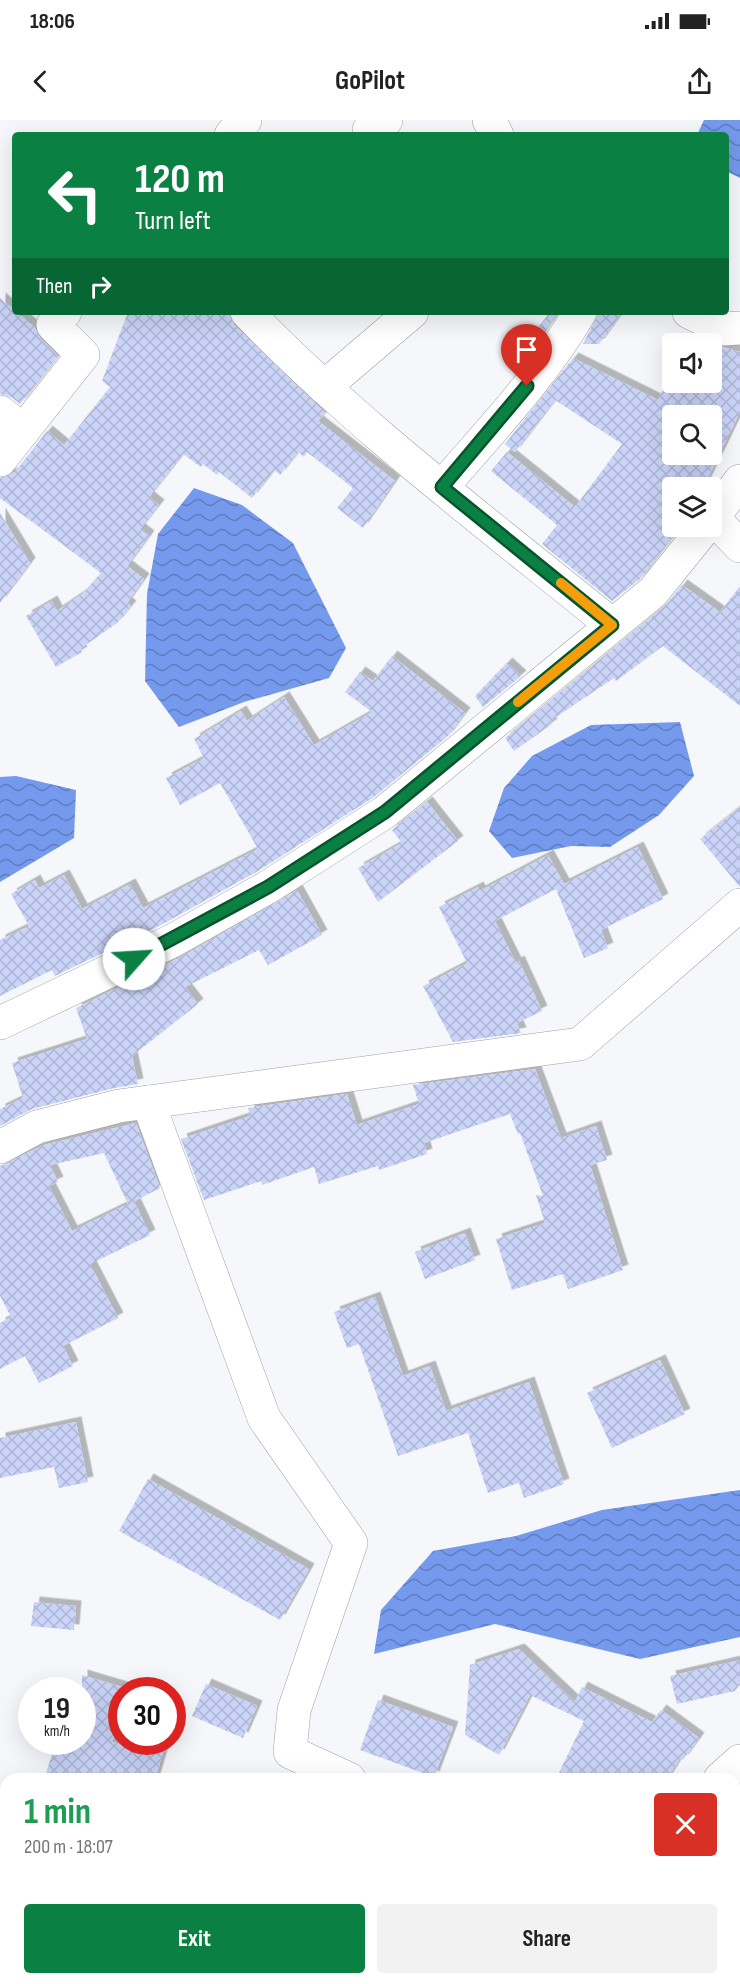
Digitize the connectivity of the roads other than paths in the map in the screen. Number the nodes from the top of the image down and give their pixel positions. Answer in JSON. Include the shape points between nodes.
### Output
{"nodes":[{"id":1,"x":245,"y":120,"type":"edge"},
{"id":2,"x":386,"y":120,"type":"edge"},
{"id":3,"x":234,"y":132,"type":"edge"},
{"id":4,"x":369,"y":132,"type":"edge"},
{"id":5,"x":62,"y":315,"type":"edge"},
{"id":6,"x":250,"y":315,"type":"edge"},
{"id":7,"x":408,"y":315,"type":"edge"},
{"id":8,"x":578,"y":315,"type":"edge"},
{"id":9,"x":695,"y":315,"type":"edge"},
{"id":10,"x":740,"y":328,"type":"edge"},
{"id":11,"x":324,"y":387,"type":"junction"},
{"id":12,"x":11,"y":421,"type":"edge"},
{"id":13,"x":0,"y":460,"type":"edge"},
{"id":14,"x":740,"y":481,"type":"edge"},
{"id":15,"x":442,"y":487,"type":"junction"},
{"id":16,"x":722,"y":506,"type":"edge"},
{"id":17,"x":722,"y":532,"type":"edge"},
{"id":18,"x":698,"y":537,"type":"edge"},
{"id":19,"x":740,"y":546,"type":"edge"},
{"id":20,"x":612,"y":625,"type":"junction"},
{"id":21,"x":740,"y":905,"type":"edge"},
{"id":22,"x":0,"y":1023,"type":"edge"},
{"id":23,"x":148,"y":1102,"type":"junction"},
{"id":24,"x":0,"y":1147,"type":"edge"},
{"id":25,"x":740,"y":1761,"type":"edge"},
{"id":26,"x":336,"y":1773,"type":"edge"},
{"id":27,"x":727,"y":1773,"type":"edge"}],
"edges":[{"from":1,"to":3,"type":"street"},
{"from":2,"to":4,"type":"street"},
{"from":5,"to":12,"type":"street","via":[[53,325],[82,355]]},
{"from":6,"to":11,"type":"street"},
{"from":7,"to":11,"type":"street"},
{"from":8,"to":15,"type":"street","via":[[515,402]]},
{"from":9,"to":10,"type":"street","via":[[723,329]]},
{"from":11,"to":15,"type":"street"},
{"from":12,"to":13,"type":"street"},
{"from":14,"to":16,"type":"street"},
{"from":15,"to":20,"type":"street"},
{"from":17,"to":19,"type":"street"},
{"from":18,"to":20,"type":"street","via":[[653,592]]},
{"from":20,"to":22,"type":"street","via":[[385,812],[268,887],[172,941]]},
{"from":21,"to":23,"type":"street","via":[[580,1044]]},
{"from":23,"to":24,"type":"street","via":[[37,1127]]},
{"from":23,"to":26,"type":"street","via":[[264,1418],[351,1543],[294,1710],[290,1752]]},
{"from":25,"to":27,"type":"street"}]}
